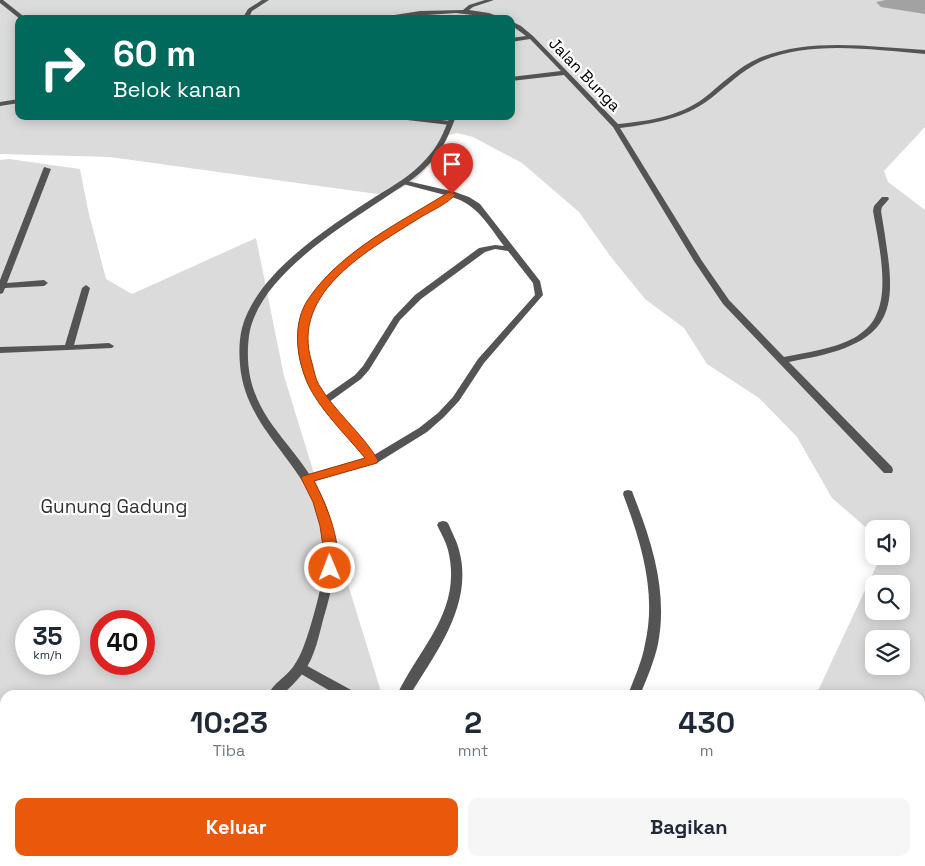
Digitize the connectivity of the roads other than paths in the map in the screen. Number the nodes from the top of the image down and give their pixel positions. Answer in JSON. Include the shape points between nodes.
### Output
{"nodes":[{"id":1,"x":0,"y":0,"type":"edge"},
{"id":2,"x":266,"y":0,"type":"edge"},
{"id":3,"x":491,"y":0,"type":"edge"},
{"id":4,"x":465,"y":12,"type":"junction"},
{"id":5,"x":18,"y":15,"type":"edge"},
{"id":6,"x":247,"y":15,"type":"edge"},
{"id":7,"x":423,"y":15,"type":"edge"},
{"id":8,"x":488,"y":15,"type":"edge"},
{"id":9,"x":515,"y":25,"type":"edge"},
{"id":10,"x":531,"y":37,"type":"junction"},
{"id":11,"x":515,"y":39,"type":"edge"},
{"id":12,"x":925,"y":52,"type":"edge"},
{"id":13,"x":563,"y":73,"type":"junction"},
{"id":14,"x":515,"y":79,"type":"edge"},
{"id":15,"x":15,"y":102,"type":"edge"},
{"id":16,"x":0,"y":104,"type":"edge"},
{"id":17,"x":452,"y":120,"type":"edge"},
{"id":18,"x":616,"y":126,"type":"junction"},
{"id":19,"x":47,"y":169,"type":"dead end"},
{"id":20,"x":406,"y":182,"type":"junction"},
{"id":21,"x":452,"y":194,"type":"junction"},
{"id":22,"x":885,"y":199,"type":"dead end"},
{"id":23,"x":511,"y":250,"type":"junction"},
{"id":24,"x":44,"y":283,"type":"dead end"},
{"id":25,"x":1,"y":288,"type":"edge"},
{"id":26,"x":86,"y":288,"type":"dead end"},
{"id":27,"x":108,"y":346,"type":"dead end"},
{"id":28,"x":69,"y":347,"type":"junction"},
{"id":29,"x":0,"y":350,"type":"edge"},
{"id":30,"x":783,"y":360,"type":"junction"},
{"id":31,"x":324,"y":401,"type":"junction"},
{"id":32,"x":373,"y":460,"type":"junction"},
{"id":33,"x":888,"y":470,"type":"dead end"},
{"id":34,"x":307,"y":478,"type":"junction"},
{"id":35,"x":628,"y":494,"type":"dead end"},
{"id":36,"x":443,"y":525,"type":"dead end"},
{"id":37,"x":300,"y":667,"type":"junction"},
{"id":38,"x":279,"y":690,"type":"edge"},
{"id":39,"x":339,"y":690,"type":"edge"},
{"id":40,"x":406,"y":690,"type":"edge"},
{"id":41,"x":636,"y":690,"type":"edge"}],
"edges":[{"from":1,"to":5,"type":"street"},
{"from":2,"to":6,"type":"street"},
{"from":3,"to":4,"type":"street","via":[[471,6]]},
{"from":4,"to":7,"type":"street"},
{"from":4,"to":8,"type":"street"},
{"from":9,"to":10,"type":"street","name":"Jalan Bunga"},
{"from":10,"to":11,"type":"street"},
{"from":10,"to":13,"type":"street","name":"Jalan Bunga"},
{"from":12,"to":18,"type":"street","name":"Jalan Bunga","via":[[832,47],[778,54],[753,64],[679,115],[650,123]]},
{"from":13,"to":14,"type":"street"},
{"from":13,"to":18,"type":"street","name":"Jalan Bunga"},
{"from":15,"to":16,"type":"street"},
{"from":17,"to":20,"type":"street","via":[[433,157]]},
{"from":18,"to":30,"type":"street","via":[[726,302]]},
{"from":19,"to":25,"type":"street"},
{"from":20,"to":21,"type":"street"},
{"from":20,"to":34,"type":"street","via":[[364,207],[300,254],[275,278],[259,300],[248,325],[244,369],[249,394],[263,422]]},
{"from":21,"to":23,"type":"street","via":[[477,206]]},
{"from":21,"to":31,"type":"street","via":[[350,261],[313,299],[302,333],[302,350],[312,383]]},
{"from":22,"to":30,"type":"street","via":[[877,211],[887,295],[874,326],[843,346]]},
{"from":23,"to":31,"type":"street","via":[[495,247],[482,250],[418,297],[397,319],[366,368]]},
{"from":23,"to":32,"type":"street","via":[[537,283],[538,298],[487,353],[456,399],[441,415],[402,444]]},
{"from":24,"to":25,"type":"street"},
{"from":26,"to":28,"type":"street"},
{"from":27,"to":28,"type":"street"},
{"from":28,"to":29,"type":"street"},
{"from":30,"to":33,"type":"street"},
{"from":31,"to":32,"type":"street"},
{"from":32,"to":34,"type":"street"},
{"from":34,"to":37,"type":"street","via":[[327,526],[331,553],[329,583]]},
{"from":35,"to":41,"type":"street","via":[[648,552],[654,581],[653,637]]},
{"from":36,"to":40,"type":"street","via":[[457,564],[455,599],[449,617]]},
{"from":37,"to":38,"type":"street"},
{"from":37,"to":39,"type":"street"}]}
